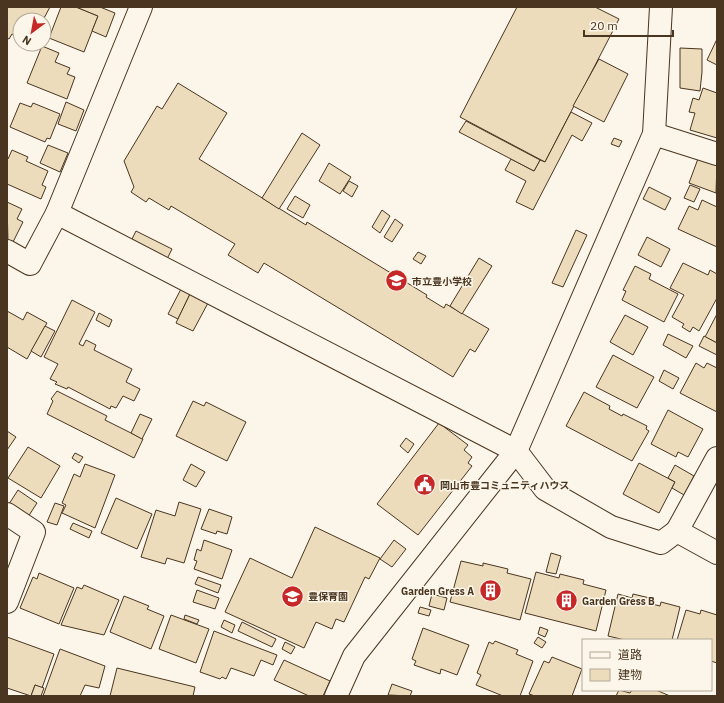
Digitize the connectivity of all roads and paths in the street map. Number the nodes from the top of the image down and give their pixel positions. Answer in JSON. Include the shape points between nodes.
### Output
{"nodes":[{"id":1,"x":141,"y":7,"type":"edge"},
{"id":2,"x":662,"y":7,"type":"edge"},
{"id":3,"x":654,"y":134,"type":"junction"},
{"id":4,"x":717,"y":154,"type":"edge"},
{"id":5,"x":57,"y":213,"type":"junction"},
{"id":6,"x":7,"y":251,"type":"edge"},
{"id":7,"x":516,"y":451,"type":"junction"},
{"id":8,"x":717,"y":458,"type":"edge"},
{"id":9,"x":7,"y":514,"type":"edge"},
{"id":10,"x":676,"y":531,"type":"junction"},
{"id":11,"x":717,"y":553,"type":"edge"},
{"id":12,"x":7,"y":602,"type":"edge"},
{"id":13,"x":336,"y":696,"type":"edge"}],
"edges":[{"from":1,"to":5,"type":"street"},
{"from":2,"to":3,"type":"street"},
{"from":3,"to":4,"type":"street"},
{"from":3,"to":7,"type":"street"},
{"from":5,"to":6,"type":"street","via":[[30,264]]},
{"from":5,"to":7,"type":"street"},
{"from":7,"to":10,"type":"street","via":[[545,489],[611,527],[661,543]]},
{"from":7,"to":13,"type":"street","via":[[354,656]]},
{"from":8,"to":10,"type":"street"},
{"from":9,"to":12,"type":"street","via":[[34,532]]},
{"from":10,"to":11,"type":"street"}]}
